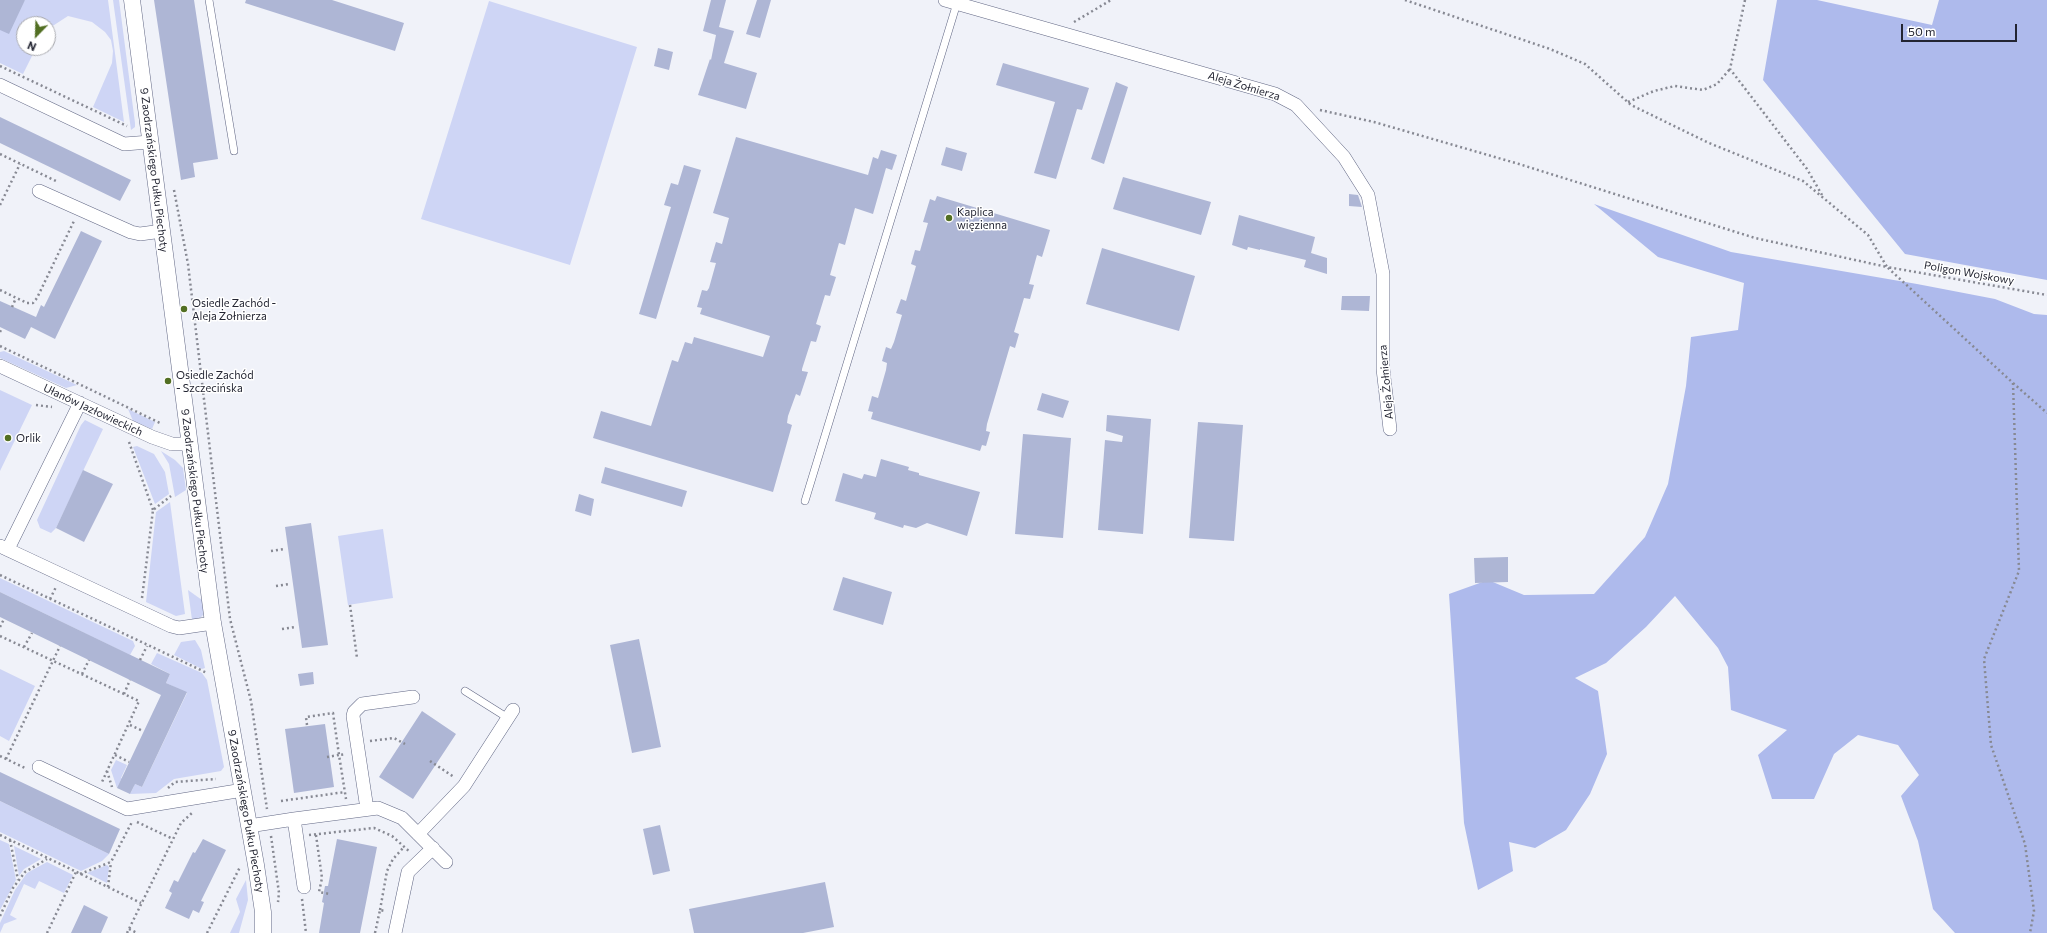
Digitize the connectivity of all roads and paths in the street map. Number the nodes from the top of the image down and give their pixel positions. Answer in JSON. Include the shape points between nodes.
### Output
{"nodes":[{"id":1,"x":132,"y":0,"type":"edge"},
{"id":2,"x":209,"y":0,"type":"edge"},
{"id":3,"x":1111,"y":0,"type":"edge"},
{"id":4,"x":1405,"y":0,"type":"edge"},
{"id":5,"x":1745,"y":0,"type":"edge"},
{"id":6,"x":951,"y":2,"type":"edge"},
{"id":7,"x":1058,"y":32,"type":"junction"},
{"id":8,"x":0,"y":66,"type":"edge"},
{"id":9,"x":1730,"y":69,"type":"junction"},
{"id":10,"x":0,"y":85,"type":"edge"},
{"id":11,"x":1628,"y":102,"type":"junction"},
{"id":12,"x":1296,"y":105,"type":"junction"},
{"id":13,"x":127,"y":126,"type":"dead end"},
{"id":14,"x":150,"y":142,"type":"junction"},
{"id":15,"x":234,"y":151,"type":"dead end"},
{"id":16,"x":20,"y":164,"type":"dead end"},
{"id":17,"x":154,"y":172,"type":"junction"},
{"id":18,"x":39,"y":191,"type":"dead end"},
{"id":19,"x":1823,"y":197,"type":"junction"},
{"id":20,"x":0,"y":205,"type":"edge"},
{"id":21,"x":80,"y":209,"type":"junction"},
{"id":22,"x":162,"y":231,"type":"junction"},
{"id":23,"x":1888,"y":267,"type":"junction"},
{"id":24,"x":0,"y":290,"type":"edge"},
{"id":25,"x":2047,"y":295,"type":"edge"},
{"id":26,"x":16,"y":298,"type":"junction"},
{"id":27,"x":12,"y":307,"type":"dead end"},
{"id":28,"x":2,"y":328,"type":"dead end"},
{"id":29,"x":0,"y":332,"type":"edge"},
{"id":30,"x":0,"y":346,"type":"edge"},
{"id":31,"x":0,"y":366,"type":"edge"},
{"id":32,"x":2013,"y":383,"type":"junction"},
{"id":33,"x":80,"y":403,"type":"junction"},
{"id":34,"x":2047,"y":413,"type":"edge"},
{"id":35,"x":160,"y":423,"type":"dead end"},
{"id":36,"x":1390,"y":429,"type":"dead end"},
{"id":37,"x":128,"y":439,"type":"dead end"},
{"id":38,"x":189,"y":444,"type":"junction"},
{"id":39,"x":172,"y":496,"type":"dead end"},
{"id":40,"x":806,"y":502,"type":"dead end"},
{"id":41,"x":153,"y":510,"type":"junction"},
{"id":42,"x":4,"y":548,"type":"edge"},
{"id":43,"x":284,"y":549,"type":"dead end"},
{"id":44,"x":271,"y":551,"type":"dead end"},
{"id":45,"x":0,"y":575,"type":"edge"},
{"id":46,"x":289,"y":584,"type":"dead end"},
{"id":47,"x":276,"y":586,"type":"dead end"},
{"id":48,"x":144,"y":595,"type":"dead end"},
{"id":49,"x":350,"y":604,"type":"dead end"},
{"id":50,"x":4,"y":619,"type":"dead end"},
{"id":51,"x":213,"y":623,"type":"junction"},
{"id":52,"x":0,"y":627,"type":"edge"},
{"id":53,"x":295,"y":627,"type":"dead end"},
{"id":54,"x":282,"y":629,"type":"dead end"},
{"id":55,"x":32,"y":633,"type":"dead end"},
{"id":56,"x":0,"y":636,"type":"edge"},
{"id":57,"x":60,"y":646,"type":"dead end"},
{"id":58,"x":147,"y":646,"type":"junction"},
{"id":59,"x":24,"y":647,"type":"junction"},
{"id":60,"x":357,"y":658,"type":"dead end"},
{"id":61,"x":89,"y":660,"type":"dead end"},
{"id":62,"x":140,"y":660,"type":"dead end"},
{"id":63,"x":54,"y":661,"type":"junction"},
{"id":64,"x":82,"y":674,"type":"junction"},
{"id":65,"x":209,"y":674,"type":"dead end"},
{"id":66,"x":130,"y":680,"type":"dead end"},
{"id":67,"x":465,"y":691,"type":"dead end"},
{"id":68,"x":124,"y":694,"type":"junction"},
{"id":69,"x":413,"y":697,"type":"dead end"},
{"id":70,"x":511,"y":714,"type":"joint"},
{"id":71,"x":130,"y":725,"type":"junction"},
{"id":72,"x":307,"y":725,"type":"dead end"},
{"id":73,"x":143,"y":731,"type":"dead end"},
{"id":74,"x":405,"y":744,"type":"dead end"},
{"id":75,"x":358,"y":747,"type":"junction"},
{"id":76,"x":115,"y":755,"type":"junction"},
{"id":77,"x":6,"y":759,"type":"dead end"},
{"id":78,"x":430,"y":761,"type":"dead end"},
{"id":79,"x":128,"y":762,"type":"dead end"},
{"id":80,"x":39,"y":767,"type":"dead end"},
{"id":81,"x":107,"y":770,"type":"junction"},
{"id":82,"x":464,"y":786,"type":"junction"},
{"id":83,"x":244,"y":790,"type":"junction"},
{"id":84,"x":345,"y":792,"type":"dead end"},
{"id":85,"x":114,"y":794,"type":"dead end"},
{"id":86,"x":96,"y":795,"type":"junction"},
{"id":87,"x":281,"y":801,"type":"dead end"},
{"id":88,"x":198,"y":809,"type":"dead end"},
{"id":89,"x":367,"y":809,"type":"junction"},
{"id":90,"x":294,"y":819,"type":"junction"},
{"id":91,"x":133,"y":820,"type":"dead end"},
{"id":92,"x":269,"y":822,"type":"junction"},
{"id":93,"x":249,"y":826,"type":"junction"},
{"id":94,"x":418,"y":834,"type":"junction"},
{"id":95,"x":0,"y":835,"type":"edge"},
{"id":96,"x":316,"y":835,"type":"junction"},
{"id":97,"x":297,"y":837,"type":"junction"},
{"id":98,"x":10,"y":840,"type":"junction"},
{"id":99,"x":405,"y":847,"type":"junction"},
{"id":100,"x":432,"y":848,"type":"junction"},
{"id":101,"x":48,"y":858,"type":"junction"},
{"id":102,"x":418,"y":861,"type":"junction"},
{"id":103,"x":111,"y":862,"type":"junction"},
{"id":104,"x":446,"y":862,"type":"dead end"},
{"id":105,"x":242,"y":863,"type":"dead end"},
{"id":106,"x":76,"y":872,"type":"junction"},
{"id":107,"x":80,"y":874,"type":"junction"},
{"id":108,"x":18,"y":881,"type":"junction"},
{"id":109,"x":108,"y":888,"type":"junction"},
{"id":110,"x":306,"y":892,"type":"junction"},
{"id":111,"x":320,"y":892,"type":"junction"},
{"id":112,"x":330,"y":894,"type":"dead end"},
{"id":113,"x":141,"y":903,"type":"junction"},
{"id":114,"x":380,"y":910,"type":"dead end"},
{"id":115,"x":263,"y":912,"type":"junction"},
{"id":116,"x":0,"y":916,"type":"edge"},
{"id":117,"x":129,"y":929,"type":"junction"},
{"id":118,"x":47,"y":933,"type":"edge"},
{"id":119,"x":127,"y":933,"type":"edge"},
{"id":120,"x":137,"y":933,"type":"edge"},
{"id":121,"x":207,"y":933,"type":"edge"},
{"id":122,"x":263,"y":933,"type":"edge"},
{"id":123,"x":306,"y":933,"type":"edge"},
{"id":124,"x":395,"y":933,"type":"edge"},
{"id":125,"x":2030,"y":933,"type":"edge"}],
"edges":[{"from":1,"to":14,"type":"street","name":"9 Zaodrzańskiego Pułku Piechoty"},
{"from":2,"to":15,"type":"lane"},
{"from":3,"to":7,"type":"path"},
{"from":4,"to":11,"type":"path","via":[[1550,49],[1585,64]]},
{"from":5,"to":9,"type":"path"},
{"from":6,"to":7,"type":"street","name":"Aleja Żołnierza"},
{"from":6,"to":40,"type":"lane"},
{"from":7,"to":12,"type":"street","name":"Aleja Żołnierza","via":[[1275,94]]},
{"from":8,"to":13,"type":"path"},
{"from":9,"to":11,"type":"path","via":[[1717,84],[1703,90],[1675,86],[1654,91]]},
{"from":9,"to":19,"type":"path","via":[[1807,169]]},
{"from":10,"to":14,"type":"street","via":[[124,144]]},
{"from":11,"to":19,"type":"path","via":[[1709,143],[1803,181]]},
{"from":12,"to":23,"type":"path","name":"Poligon Wojskowy","via":[[1374,122],[1519,164],[1755,238]]},
{"from":12,"to":36,"type":"street","name":"Aleja Żołnierza","via":[[1344,157],[1368,195],[1383,274],[1383,369]]},
{"from":14,"to":17,"type":"street","name":"9 Zaodrzańskiego Pułku Piechoty"},
{"from":16,"to":20,"type":"path"},
{"from":17,"to":22,"type":"street","name":"9 Zaodrzańskiego Pułku Piechoty"},
{"from":17,"to":92,"type":"path","via":[[167,178],[178,206],[188,264],[230,619],[251,702]]},
{"from":18,"to":21,"type":"street"},
{"from":19,"to":23,"type":"path","via":[[1868,235]]},
{"from":21,"to":22,"type":"street","via":[[131,232],[140,234]]},
{"from":21,"to":26,"type":"path","via":[[37,298],[33,303],[27,303]]},
{"from":22,"to":38,"type":"street","name":"9 Zaodrzańskiego Pułku Piechoty"},
{"from":23,"to":25,"type":"path","name":"Poligon Wojskowy"},
{"from":23,"to":32,"type":"path"},
{"from":24,"to":26,"type":"path"},
{"from":26,"to":27,"type":"path"},
{"from":28,"to":29,"type":"path"},
{"from":30,"to":35,"type":"path"},
{"from":31,"to":33,"type":"street","name":"Ułanów Jazłowieckich"},
{"from":32,"to":34,"type":"path"},
{"from":32,"to":125,"type":"path","via":[[2019,571],[1984,659],[1991,745],[2025,844],[2034,911]]},
{"from":33,"to":38,"type":"street","name":"Ułanów Jazłowieckich","via":[[152,437],[172,444]]},
{"from":33,"to":42,"type":"street"},
{"from":37,"to":41,"type":"path"},
{"from":38,"to":51,"type":"street","name":"9 Zaodrzańskiego Pułku Piechoty"},
{"from":39,"to":41,"type":"path"},
{"from":41,"to":48,"type":"path"},
{"from":42,"to":51,"type":"street","via":[[171,626],[179,628]]},
{"from":43,"to":44,"type":"path"},
{"from":45,"to":58,"type":"path"},
{"from":46,"to":47,"type":"path"},
{"from":49,"to":60,"type":"path"},
{"from":50,"to":52,"type":"path"},
{"from":51,"to":83,"type":"street","name":"9 Zaodrzańskiego Pułku Piechoty"},
{"from":53,"to":54,"type":"path"},
{"from":55,"to":59,"type":"path"},
{"from":56,"to":59,"type":"path"},
{"from":57,"to":63,"type":"path"},
{"from":58,"to":62,"type":"path"},
{"from":58,"to":65,"type":"path"},
{"from":59,"to":63,"type":"path"},
{"from":61,"to":64,"type":"path"},
{"from":63,"to":64,"type":"path"},
{"from":63,"to":77,"type":"path"},
{"from":64,"to":68,"type":"path"},
{"from":66,"to":68,"type":"path"},
{"from":67,"to":70,"type":"lane"},
{"from":68,"to":71,"type":"path","via":[[139,701]]},
{"from":69,"to":75,"type":"street","via":[[358,706],[353,716]]},
{"from":70,"to":82,"type":"street"},
{"from":71,"to":73,"type":"path"},
{"from":71,"to":76,"type":"path"},
{"from":72,"to":75,"type":"path","via":[[306,717],[333,713],[339,755]]},
{"from":74,"to":75,"type":"path","via":[[394,738]]},
{"from":75,"to":89,"type":"street"},
{"from":76,"to":79,"type":"path"},
{"from":76,"to":81,"type":"path"},
{"from":78,"to":82,"type":"path"},
{"from":80,"to":86,"type":"street"},
{"from":81,"to":85,"type":"path"},
{"from":81,"to":86,"type":"path"},
{"from":82,"to":94,"type":"street"},
{"from":83,"to":86,"type":"street","via":[[134,809],[120,807]]},
{"from":83,"to":93,"type":"street","name":"9 Zaodrzańskiego Pułku Piechoty"},
{"from":84,"to":87,"type":"path"},
{"from":88,"to":113,"type":"path","via":[[181,823]]},
{"from":89,"to":90,"type":"street"},
{"from":89,"to":94,"type":"street","via":[[389,811],[402,818]]},
{"from":90,"to":92,"type":"street"},
{"from":90,"to":97,"type":"street"},
{"from":91,"to":103,"type":"path"},
{"from":92,"to":93,"type":"street"},
{"from":92,"to":115,"type":"path","via":[[279,900],[271,910]]},
{"from":93,"to":115,"type":"street","name":"9 Zaodrzańskiego Pułku Piechoty"},
{"from":94,"to":100,"type":"street"},
{"from":95,"to":98,"type":"path"},
{"from":96,"to":97,"type":"path"},
{"from":96,"to":99,"type":"path","via":[[374,828],[392,836]]},
{"from":96,"to":111,"type":"path","via":[[322,878]]},
{"from":97,"to":110,"type":"street"},
{"from":98,"to":101,"type":"path"},
{"from":98,"to":108,"type":"path"},
{"from":99,"to":102,"type":"path"},
{"from":99,"to":114,"type":"path","via":[[393,859],[387,871]]},
{"from":100,"to":102,"type":"street"},
{"from":100,"to":104,"type":"street"},
{"from":101,"to":106,"type":"path"},
{"from":101,"to":108,"type":"path","via":[[25,872]]},
{"from":102,"to":124,"type":"street","via":[[408,872]]},
{"from":103,"to":107,"type":"path"},
{"from":103,"to":109,"type":"path"},
{"from":105,"to":121,"type":"path"},
{"from":106,"to":107,"type":"path"},
{"from":106,"to":118,"type":"path"},
{"from":107,"to":109,"type":"path"},
{"from":108,"to":116,"type":"path"},
{"from":109,"to":113,"type":"path"},
{"from":110,"to":111,"type":"path"},
{"from":110,"to":123,"type":"path"},
{"from":111,"to":112,"type":"path"},
{"from":113,"to":117,"type":"path"},
{"from":115,"to":122,"type":"street","name":"9 Zaodrzańskiego Pułku Piechoty"},
{"from":117,"to":119,"type":"path"},
{"from":117,"to":120,"type":"path"}]}
